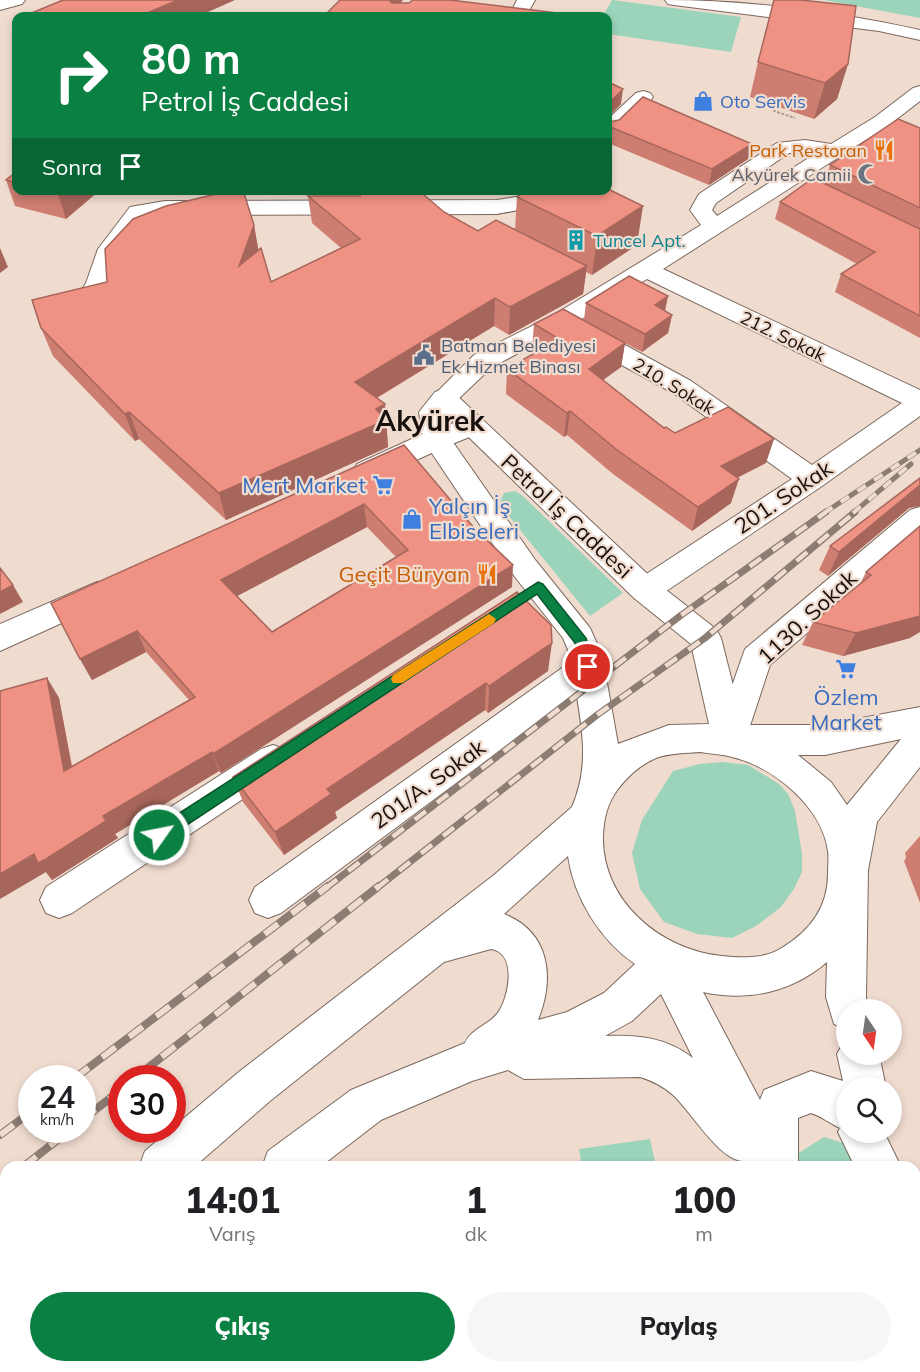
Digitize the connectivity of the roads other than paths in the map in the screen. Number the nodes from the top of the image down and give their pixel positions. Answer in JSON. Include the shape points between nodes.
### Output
{"nodes":[{"id":1,"x":16,"y":0,"type":"edge"},
{"id":2,"x":674,"y":0,"type":"edge"},
{"id":3,"x":0,"y":5,"type":"edge"},
{"id":4,"x":920,"y":35,"type":"edge"},
{"id":5,"x":920,"y":92,"type":"edge"},
{"id":6,"x":643,"y":97,"type":"edge"},
{"id":7,"x":612,"y":126,"type":"edge"},
{"id":8,"x":836,"y":151,"type":"junction"},
{"id":9,"x":794,"y":178,"type":"junction"},
{"id":10,"x":815,"y":189,"type":"edge"},
{"id":11,"x":544,"y":195,"type":"edge"},
{"id":12,"x":218,"y":199,"type":"edge"},
{"id":13,"x":432,"y":203,"type":"edge"},
{"id":14,"x":714,"y":227,"type":"junction"},
{"id":15,"x":482,"y":230,"type":"edge"},
{"id":16,"x":646,"y":270,"type":"junction"},
{"id":17,"x":585,"y":283,"type":"edge"},
{"id":18,"x":606,"y":294,"type":"junction"},
{"id":19,"x":86,"y":302,"type":"edge"},
{"id":20,"x":561,"y":321,"type":"junction"},
{"id":21,"x":444,"y":398,"type":"junction"},
{"id":22,"x":920,"y":402,"type":"edge"},
{"id":23,"x":472,"y":426,"type":"junction"},
{"id":24,"x":437,"y":439,"type":"junction"},
{"id":25,"x":812,"y":479,"type":"junction"},
{"id":26,"x":338,"y":484,"type":"edge"},
{"id":27,"x":920,"y":518,"type":"edge"},
{"id":28,"x":120,"y":583,"type":"edge"},
{"id":29,"x":538,"y":587,"type":"junction"},
{"id":30,"x":645,"y":590,"type":"junction"},
{"id":31,"x":508,"y":607,"type":"edge"},
{"id":32,"x":0,"y":638,"type":"edge"},
{"id":33,"x":588,"y":667,"type":"junction"},
{"id":34,"x":920,"y":721,"type":"edge"},
{"id":35,"x":730,"y":740,"type":"junction"},
{"id":36,"x":920,"y":741,"type":"edge"},
{"id":37,"x":299,"y":744,"type":"edge"},
{"id":38,"x":591,"y":803,"type":"junction"},
{"id":39,"x":849,"y":870,"type":"junction"},
{"id":40,"x":59,"y":900,"type":"dead end"},
{"id":41,"x":268,"y":900,"type":"dead end"},
{"id":42,"x":428,"y":950,"type":"junction"},
{"id":43,"x":666,"y":962,"type":"junction"},
{"id":44,"x":846,"y":999,"type":"edge"},
{"id":45,"x":471,"y":1061,"type":"junction"},
{"id":46,"x":836,"y":1100,"type":"edge"},
{"id":47,"x":866,"y":1143,"type":"edge"},
{"id":48,"x":878,"y":1143,"type":"edge"},
{"id":49,"x":168,"y":1161,"type":"edge"},
{"id":50,"x":292,"y":1161,"type":"edge"},
{"id":51,"x":763,"y":1161,"type":"edge"},
{"id":52,"x":766,"y":1161,"type":"edge"},
{"id":53,"x":776,"y":1161,"type":"edge"},
{"id":54,"x":876,"y":1161,"type":"edge"},
{"id":55,"x":882,"y":1161,"type":"edge"}],
"edges":[{"from":1,"to":3,"type":"street"},
{"from":2,"to":4,"type":"street","via":[[879,26]]},
{"from":5,"to":8,"type":"street","via":[[891,125]]},
{"from":6,"to":7,"type":"street"},
{"from":8,"to":9,"type":"street"},
{"from":8,"to":14,"type":"street","via":[[784,147],[707,200],[701,210]]},
{"from":9,"to":10,"type":"street"},
{"from":9,"to":14,"type":"street"},
{"from":11,"to":13,"type":"street","via":[[497,207]]},
{"from":12,"to":13,"type":"street"},
{"from":12,"to":19,"type":"street","via":[[138,212],[110,249],[98,283]]},
{"from":13,"to":15,"type":"street"},
{"from":14,"to":16,"type":"street"},
{"from":16,"to":18,"type":"street"},
{"from":16,"to":22,"type":"street","name":"212. Sokak"},
{"from":17,"to":18,"type":"street"},
{"from":18,"to":20,"type":"street"},
{"from":20,"to":21,"type":"street","via":[[483,361]]},
{"from":20,"to":25,"type":"street","name":"210. Sokak","via":[[682,387]]},
{"from":21,"to":23,"type":"street","name":"Petrol İş Caddesi"},
{"from":21,"to":24,"type":"street","name":"Petrol İş Caddesi","via":[[432,412]]},
{"from":22,"to":25,"type":"street","name":"201. Sokak"},
{"from":23,"to":24,"type":"street"},
{"from":23,"to":30,"type":"street","name":"Petrol İş Caddesi"},
{"from":24,"to":26,"type":"street"},
{"from":24,"to":29,"type":"street","name":"Petrol İş Caddesi"},
{"from":25,"to":30,"type":"street","name":"201. Sokak"},
{"from":27,"to":35,"type":"street","name":"1130. Sokak","via":[[756,658]]},
{"from":28,"to":32,"type":"street"},
{"from":29,"to":31,"type":"street"},
{"from":29,"to":33,"type":"street","name":"Petrol İş Caddesi","via":[[582,642]]},
{"from":30,"to":35,"type":"street","name":"Petrol İş Caddesi","via":[[705,638]]},
{"from":33,"to":38,"type":"street","name":"Petrol İş Caddesi","via":[[602,750]]},
{"from":33,"to":41,"type":"street","name":"201/A. Sokak"},
{"from":34,"to":35,"type":"street","via":[[825,741]]},
{"from":35,"to":38,"type":"street","via":[[690,736],[653,744],[621,761]]},
{"from":35,"to":39,"type":"street","via":[[766,752],[798,774],[824,801],[842,834]]},
{"from":36,"to":39,"type":"street","via":[[860,816]]},
{"from":37,"to":40,"type":"street"},
{"from":38,"to":42,"type":"street","via":[[507,888]]},
{"from":38,"to":43,"type":"street","name":"Petrol İş Caddesi","via":[[584,848],[591,881],[608,912],[634,939]]},
{"from":39,"to":43,"type":"street","via":[[843,908],[825,940],[794,964],[754,977],[710,976]]},
{"from":39,"to":44,"type":"street"},
{"from":42,"to":45,"type":"street","via":[[484,931],[504,932],[526,961],[526,1005],[513,1027]]},
{"from":42,"to":49,"type":"street","via":[[255,1086]]},
{"from":43,"to":45,"type":"street","via":[[618,1007],[574,1030]]},
{"from":43,"to":52,"type":"street"},
{"from":45,"to":50,"type":"street","via":[[366,1105]]},
{"from":45,"to":51,"type":"street","via":[[640,1056],[669,1066],[689,1081]]},
{"from":46,"to":53,"type":"street","via":[[811,1092],[779,1105]]},
{"from":47,"to":54,"type":"street"},
{"from":48,"to":55,"type":"street"}]}
